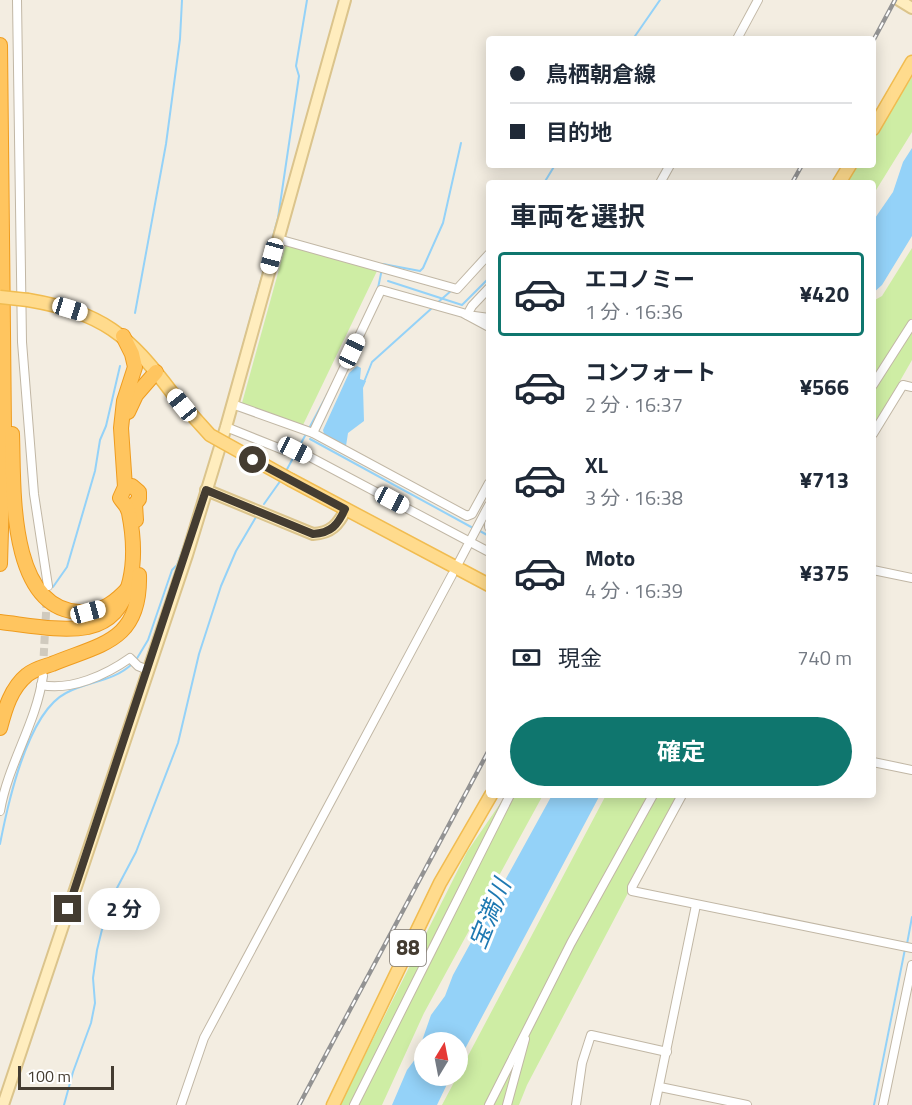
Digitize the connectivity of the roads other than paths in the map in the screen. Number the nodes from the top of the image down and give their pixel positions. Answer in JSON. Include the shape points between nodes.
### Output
{"nodes":[{"id":1,"x":17,"y":0,"type":"edge"},
{"id":2,"x":345,"y":0,"type":"edge"},
{"id":3,"x":758,"y":0,"type":"edge"},
{"id":4,"x":739,"y":36,"type":"edge"},
{"id":5,"x":0,"y":45,"type":"edge"},
{"id":6,"x":912,"y":62,"type":"edge"},
{"id":7,"x":876,"y":124,"type":"edge"},
{"id":8,"x":278,"y":239,"type":"junction"},
{"id":9,"x":1,"y":241,"type":"edge"},
{"id":10,"x":486,"y":257,"type":"edge"},
{"id":11,"x":486,"y":291,"type":"edge"},
{"id":12,"x":0,"y":297,"type":"edge"},
{"id":13,"x":467,"y":315,"type":"junction"},
{"id":14,"x":486,"y":318,"type":"edge"},
{"id":15,"x":912,"y":324,"type":"edge"},
{"id":16,"x":486,"y":325,"type":"edge"},
{"id":17,"x":123,"y":336,"type":"junction"},
{"id":18,"x":156,"y":372,"type":"junction"},
{"id":19,"x":876,"y":380,"type":"edge"},
{"id":20,"x":912,"y":387,"type":"edge"},
{"id":21,"x":124,"y":401,"type":"junction"},
{"id":22,"x":232,"y":404,"type":"junction"},
{"id":23,"x":226,"y":427,"type":"junction"},
{"id":24,"x":876,"y":429,"type":"edge"},
{"id":25,"x":313,"y":434,"type":"junction"},
{"id":26,"x":129,"y":487,"type":"junction"},
{"id":27,"x":486,"y":488,"type":"edge"},
{"id":28,"x":206,"y":490,"type":"junction"},
{"id":29,"x":130,"y":504,"type":"junction"},
{"id":30,"x":345,"y":509,"type":"junction"},
{"id":31,"x":486,"y":511,"type":"edge"},
{"id":32,"x":471,"y":539,"type":"junction"},
{"id":33,"x":486,"y":545,"type":"edge"},
{"id":34,"x":486,"y":550,"type":"edge"},
{"id":35,"x":459,"y":562,"type":"dead end"},
{"id":36,"x":0,"y":564,"type":"edge"},
{"id":37,"x":138,"y":566,"type":"junction"},
{"id":38,"x":876,"y":571,"type":"edge"},
{"id":39,"x":452,"y":575,"type":"dead end"},
{"id":40,"x":912,"y":578,"type":"edge"},
{"id":41,"x":486,"y":583,"type":"edge"},
{"id":42,"x":48,"y":586,"type":"tunnel mouth"},
{"id":43,"x":130,"y":586,"type":"junction"},
{"id":44,"x":6,"y":627,"type":"edge"},
{"id":45,"x":148,"y":669,"type":"junction"},
{"id":46,"x":43,"y":676,"type":"tunnel mouth"},
{"id":47,"x":41,"y":685,"type":"junction"},
{"id":48,"x":0,"y":728,"type":"edge"},
{"id":49,"x":876,"y":763,"type":"edge"},
{"id":50,"x":912,"y":770,"type":"edge"},
{"id":51,"x":489,"y":798,"type":"edge"},
{"id":52,"x":508,"y":798,"type":"edge"},
{"id":53,"x":651,"y":798,"type":"edge"},
{"id":54,"x":680,"y":798,"type":"edge"},
{"id":55,"x":0,"y":811,"type":"edge"},
{"id":56,"x":696,"y":905,"type":"junction"},
{"id":57,"x":908,"y":947,"type":"edge"},
{"id":58,"x":912,"y":965,"type":"edge"},
{"id":59,"x":527,"y":1032,"type":"junction"},
{"id":60,"x":667,"y":1052,"type":"junction"},
{"id":61,"x":660,"y":1087,"type":"junction"},
{"id":62,"x":3,"y":1105,"type":"edge"},
{"id":63,"x":181,"y":1105,"type":"edge"},
{"id":64,"x":333,"y":1105,"type":"edge"},
{"id":65,"x":354,"y":1105,"type":"edge"},
{"id":66,"x":489,"y":1105,"type":"edge"},
{"id":67,"x":507,"y":1105,"type":"edge"},
{"id":68,"x":576,"y":1105,"type":"edge"},
{"id":69,"x":656,"y":1105,"type":"edge"},
{"id":70,"x":747,"y":1105,"type":"edge"},
{"id":71,"x":883,"y":1105,"type":"edge"}],
"edges":[{"from":1,"to":42,"type":"street","via":[[22,342],[34,494]]},
{"from":2,"to":8,"type":"street"},
{"from":3,"to":4,"type":"street"},
{"from":5,"to":9,"type":"highway"},
{"from":6,"to":7,"type":"main road"},
{"from":8,"to":10,"type":"street","via":[[457,289]]},
{"from":8,"to":22,"type":"street"},
{"from":9,"to":36,"type":"highway","via":[[4,439]]},
{"from":9,"to":43,"type":"highway","via":[[15,513],[24,560],[40,590],[50,600],[74,611],[103,608],[117,601]]},
{"from":11,"to":13,"type":"street"},
{"from":12,"to":17,"type":"main road","bridge":true,"via":[[82,313]]},
{"from":13,"to":14,"type":"street"},
{"from":13,"to":16,"type":"street"},
{"from":13,"to":25,"type":"street","via":[[381,290]]},
{"from":15,"to":19,"type":"street"},
{"from":17,"to":18,"type":"main road"},
{"from":17,"to":21,"type":"highway","via":[[135,367]]},
{"from":18,"to":21,"type":"highway","via":[[129,391]]},
{"from":18,"to":26,"type":"highway","via":[[130,402]]},
{"from":18,"to":30,"type":"main road","bridge":true,"via":[[210,435]]},
{"from":20,"to":24,"type":"street","via":[[903,385]]},
{"from":21,"to":26,"type":"highway","via":[[121,428]]},
{"from":22,"to":23,"type":"street"},
{"from":22,"to":25,"type":"street"},
{"from":23,"to":28,"type":"street"},
{"from":23,"to":32,"type":"street","via":[[286,451],[295,450]]},
{"from":25,"to":27,"type":"street","via":[[467,516]]},
{"from":26,"to":29,"type":"highway","via":[[120,495]]},
{"from":28,"to":30,"type":"street","via":[[313,534],[334,528]]},
{"from":28,"to":45,"type":"street"},
{"from":29,"to":37,"type":"highway"},
{"from":29,"to":43,"type":"highway"},
{"from":30,"to":41,"type":"main road"},
{"from":31,"to":32,"type":"street"},
{"from":32,"to":33,"type":"street"},
{"from":32,"to":34,"type":"street"},
{"from":32,"to":35,"type":"street"},
{"from":37,"to":44,"type":"highway","via":[[127,607],[110,626],[68,636]]},
{"from":37,"to":48,"type":"highway","via":[[135,608],[120,633],[94,650],[27,675],[10,697]]},
{"from":38,"to":40,"type":"street"},
{"from":39,"to":63,"type":"street","via":[[204,1038]]},
{"from":43,"to":44,"type":"highway","via":[[118,609],[89,627]]},
{"from":45,"to":47,"type":"street","via":[[130,658],[93,678],[61,686]]},
{"from":45,"to":62,"type":"street"},
{"from":46,"to":47,"type":"street"},
{"from":47,"to":55,"type":"street","via":[[35,712],[11,766]]},
{"from":49,"to":50,"type":"street"},
{"from":51,"to":64,"type":"main road","number":"88","via":[[441,883]]},
{"from":52,"to":65,"type":"street"},
{"from":53,"to":59,"type":"street"},
{"from":54,"to":56,"type":"street","via":[[631,890]]},
{"from":56,"to":57,"type":"street"},
{"from":56,"to":60,"type":"street"},
{"from":58,"to":71,"type":"street"},
{"from":59,"to":66,"type":"street"},
{"from":59,"to":67,"type":"street"},
{"from":60,"to":61,"type":"street"},
{"from":60,"to":68,"type":"street","via":[[591,1035]]},
{"from":61,"to":69,"type":"street"},
{"from":61,"to":70,"type":"street"}]}
